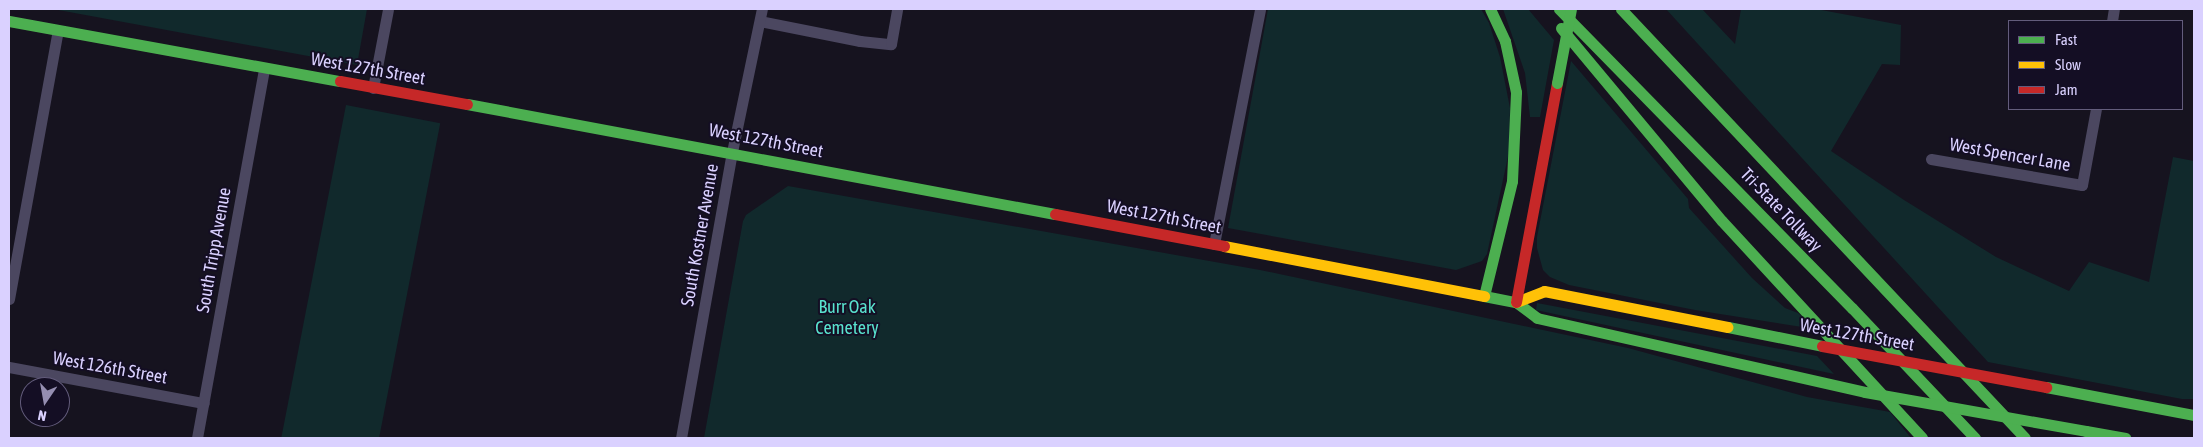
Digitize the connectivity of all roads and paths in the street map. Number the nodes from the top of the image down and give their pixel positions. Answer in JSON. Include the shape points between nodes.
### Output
{"nodes":[{"id":1,"x":388,"y":9,"type":"edge"},
{"id":2,"x":762,"y":9,"type":"edge"},
{"id":3,"x":897,"y":9,"type":"edge"},
{"id":4,"x":1260,"y":9,"type":"edge"},
{"id":5,"x":1490,"y":9,"type":"edge"},
{"id":6,"x":1571,"y":9,"type":"edge"},
{"id":7,"x":1621,"y":9,"type":"edge"},
{"id":8,"x":1553,"y":10,"type":"edge"},
{"id":9,"x":9,"y":21,"type":"edge"},
{"id":10,"x":760,"y":21,"type":"junction"},
{"id":11,"x":58,"y":30,"type":"junction"},
{"id":12,"x":264,"y":68,"type":"junction"},
{"id":13,"x":373,"y":88,"type":"junction"},
{"id":14,"x":2096,"y":110,"type":"edge"},
{"id":15,"x":732,"y":152,"type":"junction"},
{"id":16,"x":1931,"y":159,"type":"dead end"},
{"id":17,"x":1214,"y":244,"type":"junction"},
{"id":18,"x":1484,"y":296,"type":"junction"},
{"id":19,"x":9,"y":299,"type":"edge"},
{"id":20,"x":1516,"y":302,"type":"junction"},
{"id":21,"x":9,"y":367,"type":"edge"},
{"id":22,"x":204,"y":403,"type":"junction"},
{"id":23,"x":2194,"y":415,"type":"edge"},
{"id":24,"x":197,"y":438,"type":"edge"},
{"id":25,"x":680,"y":438,"type":"edge"},
{"id":26,"x":1922,"y":438,"type":"edge"},
{"id":27,"x":1975,"y":438,"type":"edge"},
{"id":28,"x":2025,"y":438,"type":"edge"},
{"id":29,"x":2125,"y":438,"type":"edge"}],
"edges":[{"from":1,"to":13,"type":"street"},
{"from":2,"to":10,"type":"street","name":"South Kostner Avenue"},
{"from":3,"to":10,"type":"street","via":[[891,44]]},
{"from":4,"to":17,"type":"street"},
{"from":5,"to":18,"type":"main road","via":[[1505,40],[1516,92],[1512,181]]},
{"from":6,"to":20,"type":"main road","bridge":true},
{"from":7,"to":28,"type":"main road","name":"Tri-State Tollway"},
{"from":8,"to":26,"type":"main road","via":[[1722,221]]},
{"from":8,"to":27,"type":"main road","name":"Tri-State Tollway","via":[[1852,308]]},
{"from":9,"to":11,"type":"main road","name":"West 127th Street"},
{"from":10,"to":15,"type":"street","name":"South Kostner Avenue"},
{"from":11,"to":12,"type":"main road","name":"West 127th Street"},
{"from":11,"to":19,"type":"street"},
{"from":12,"to":13,"type":"main road","name":"West 127th Street"},
{"from":12,"to":22,"type":"street","name":"South Tripp Avenue"},
{"from":13,"to":15,"type":"main road","name":"West 127th Street"},
{"from":14,"to":16,"type":"street","name":"West Spencer Lane","via":[[2082,186]]},
{"from":15,"to":17,"type":"main road","name":"West 127th Street"},
{"from":15,"to":25,"type":"street","name":"South Kostner Avenue"},
{"from":17,"to":18,"type":"main road","name":"West 127th Street"},
{"from":18,"to":20,"type":"main road","name":"West 127th Street"},
{"from":20,"to":23,"type":"main road","name":"West 127th Street","bridge":true,"via":[[1544,291]]},
{"from":20,"to":29,"type":"main road","name":"West 127th Street","bridge":true,"via":[[1537,318],[1865,392]]},
{"from":21,"to":22,"type":"street","name":"West 126th Street"},
{"from":22,"to":24,"type":"street","name":"South Tripp Avenue"}]}
